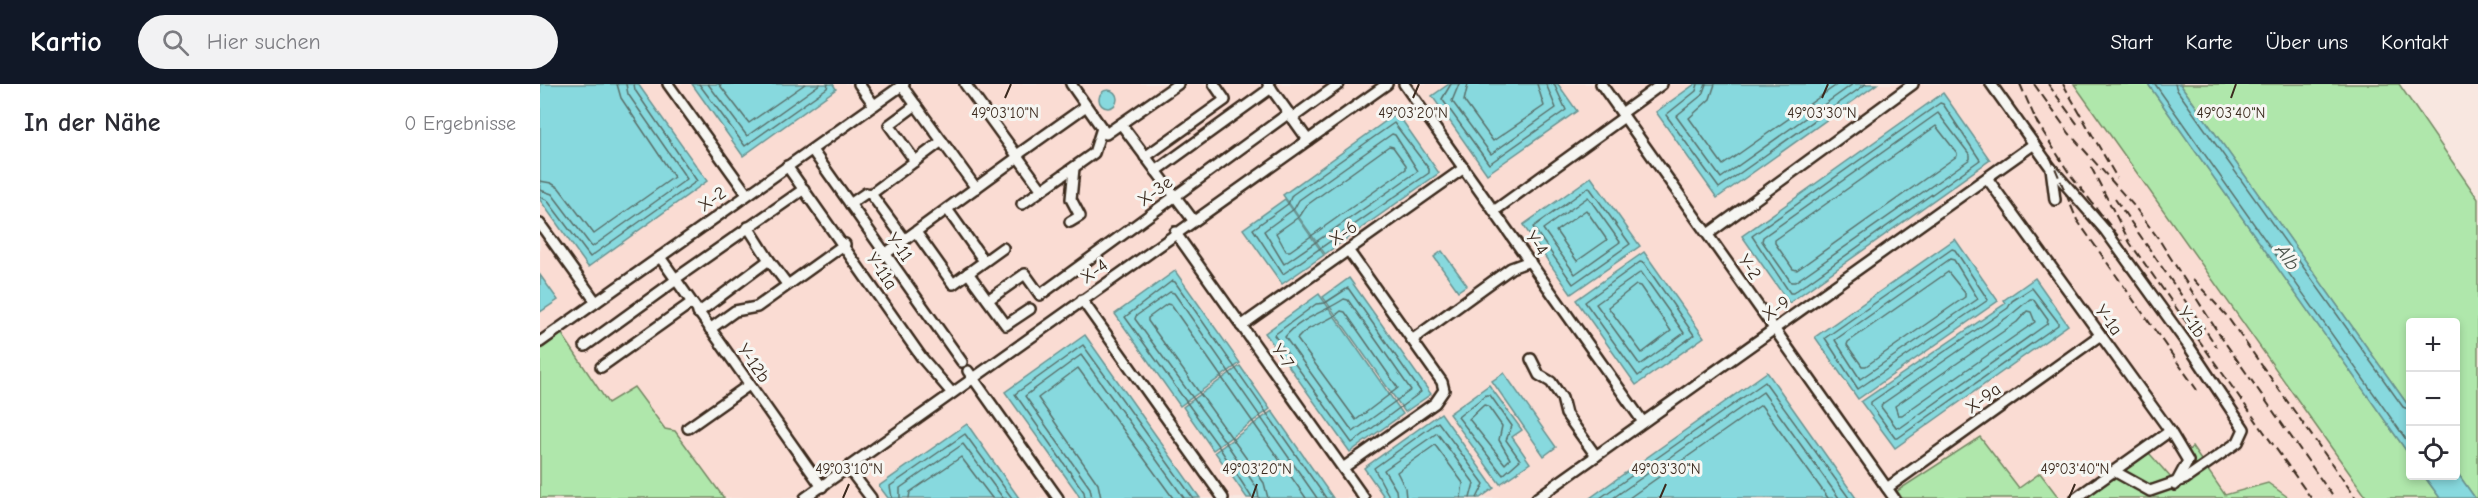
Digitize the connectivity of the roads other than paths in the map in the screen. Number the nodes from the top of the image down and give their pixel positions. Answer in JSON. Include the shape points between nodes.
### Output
{"nodes":[{"id":1,"x":668,"y":84,"type":"edge"},
{"id":2,"x":859,"y":84,"type":"edge"},
{"id":3,"x":965,"y":84,"type":"edge"},
{"id":4,"x":1071,"y":84,"type":"edge"},
{"id":5,"x":1178,"y":84,"type":"edge"},
{"id":6,"x":1214,"y":84,"type":"edge"},
{"id":7,"x":1339,"y":84,"type":"edge"},
{"id":8,"x":1387,"y":84,"type":"edge"},
{"id":9,"x":1404,"y":84,"type":"edge"},
{"id":10,"x":1600,"y":84,"type":"edge"},
{"id":11,"x":1662,"y":84,"type":"edge"},
{"id":12,"x":1912,"y":84,"type":"edge"},
{"id":13,"x":1990,"y":84,"type":"edge"},
{"id":14,"x":903,"y":85,"type":"edge"},
{"id":15,"x":1270,"y":86,"type":"edge"},
{"id":16,"x":874,"y":105,"type":"junction"},
{"id":17,"x":916,"y":105,"type":"junction"},
{"id":18,"x":1086,"y":106,"type":"junction"},
{"id":19,"x":1623,"y":115,"type":"junction"},
{"id":20,"x":1291,"y":116,"type":"junction"},
{"id":21,"x":1121,"y":124,"type":"junction"},
{"id":22,"x":1104,"y":131,"type":"junction"},
{"id":23,"x":1308,"y":140,"type":"junction"},
{"id":24,"x":942,"y":141,"type":"junction"},
{"id":25,"x":2034,"y":144,"type":"junction"},
{"id":26,"x":812,"y":150,"type":"junction"},
{"id":27,"x":1017,"y":156,"type":"junction"},
{"id":28,"x":1145,"y":157,"type":"junction"},
{"id":29,"x":915,"y":161,"type":"junction"},
{"id":30,"x":787,"y":166,"type":"junction"},
{"id":31,"x":1074,"y":168,"type":"junction"},
{"id":32,"x":1464,"y":168,"type":"junction"},
{"id":33,"x":2051,"y":168,"type":"junction"},
{"id":34,"x":1156,"y":171,"type":"junction"},
{"id":35,"x":1988,"y":178,"type":"junction"},
{"id":36,"x":976,"y":188,"type":"junction"},
{"id":37,"x":804,"y":189,"type":"junction"},
{"id":38,"x":1042,"y":190,"type":"junction"},
{"id":39,"x":747,"y":194,"type":"junction"},
{"id":40,"x":871,"y":194,"type":"junction"},
{"id":41,"x":1175,"y":196,"type":"junction"},
{"id":42,"x":2055,"y":200,"type":"dead end"},
{"id":43,"x":850,"y":204,"type":"junction"},
{"id":44,"x":1022,"y":204,"type":"dead end"},
{"id":45,"x":947,"y":209,"type":"junction"},
{"id":46,"x":1494,"y":211,"type":"junction"},
{"id":47,"x":1193,"y":220,"type":"junction"},
{"id":48,"x":1070,"y":222,"type":"dead end"},
{"id":49,"x":540,"y":224,"type":"edge"},
{"id":50,"x":748,"y":227,"type":"junction"},
{"id":51,"x":916,"y":232,"type":"junction"},
{"id":52,"x":1175,"y":232,"type":"junction"},
{"id":53,"x":1708,"y":234,"type":"junction"},
{"id":54,"x":905,"y":240,"type":"junction"},
{"id":55,"x":844,"y":244,"type":"junction"},
{"id":56,"x":1003,"y":248,"type":"dead end"},
{"id":57,"x":1348,"y":250,"type":"junction"},
{"id":58,"x":885,"y":254,"type":"junction"},
{"id":59,"x":660,"y":257,"type":"junction"},
{"id":60,"x":769,"y":261,"type":"junction"},
{"id":61,"x":984,"y":261,"type":"junction"},
{"id":62,"x":1530,"y":261,"type":"junction"},
{"id":63,"x":968,"y":273,"type":"junction"},
{"id":64,"x":676,"y":280,"type":"junction"},
{"id":65,"x":787,"y":284,"type":"junction"},
{"id":66,"x":988,"y":300,"type":"junction"},
{"id":67,"x":1082,"y":300,"type":"junction"},
{"id":68,"x":596,"y":302,"type":"junction"},
{"id":69,"x":691,"y":303,"type":"junction"},
{"id":70,"x":1030,"y":309,"type":"dead end"},
{"id":71,"x":698,"y":313,"type":"junction"},
{"id":72,"x":1242,"y":326,"type":"junction"},
{"id":73,"x":710,"y":329,"type":"junction"},
{"id":74,"x":1774,"y":330,"type":"junction"},
{"id":75,"x":2099,"y":336,"type":"junction"},
{"id":76,"x":1412,"y":340,"type":"junction"},
{"id":77,"x":540,"y":342,"type":"edge"},
{"id":78,"x":585,"y":346,"type":"dead end"},
{"id":79,"x":1531,"y":358,"type":"dead end"},
{"id":80,"x":962,"y":362,"type":"dead end"},
{"id":81,"x":601,"y":367,"type":"dead end"},
{"id":82,"x":970,"y":374,"type":"junction"},
{"id":83,"x":749,"y":385,"type":"junction"},
{"id":84,"x":952,"y":393,"type":"junction"},
{"id":85,"x":1643,"y":422,"type":"junction"},
{"id":86,"x":688,"y":428,"type":"dead end"},
{"id":87,"x":2170,"y":431,"type":"junction"},
{"id":88,"x":1596,"y":456,"type":"junction"},
{"id":89,"x":1342,"y":468,"type":"junction"},
{"id":90,"x":849,"y":469,"type":"junction"},
{"id":91,"x":2114,"y":471,"type":"junction"},
{"id":92,"x":2175,"y":485,"type":"junction"},
{"id":93,"x":822,"y":487,"type":"junction"},
{"id":94,"x":1887,"y":488,"type":"junction"},
{"id":95,"x":805,"y":498,"type":"edge"},
{"id":96,"x":871,"y":498,"type":"edge"},
{"id":97,"x":1058,"y":498,"type":"edge"},
{"id":98,"x":1223,"y":498,"type":"edge"},
{"id":99,"x":1364,"y":498,"type":"edge"},
{"id":100,"x":1537,"y":498,"type":"edge"},
{"id":101,"x":1894,"y":498,"type":"edge"},
{"id":102,"x":2076,"y":498,"type":"edge"}],
"edges":[{"from":1,"to":39,"type":"street"},
{"from":2,"to":16,"type":"street"},
{"from":3,"to":27,"type":"street"},
{"from":4,"to":18,"type":"street"},
{"from":5,"to":21,"type":"street"},
{"from":6,"to":28,"type":"street","via":[[1225,100]]},
{"from":7,"to":20,"type":"street","name":"X-3e"},
{"from":8,"to":23,"type":"street","name":"X-4"},
{"from":9,"to":32,"type":"street","name":"Y-4"},
{"from":10,"to":19,"type":"street","name":"Y-2"},
{"from":11,"to":19,"type":"street"},
{"from":12,"to":53,"type":"street"},
{"from":13,"to":25,"type":"street","name":"Y-1b"},
{"from":14,"to":16,"type":"street","name":"X-2"},
{"from":14,"to":17,"type":"street"},
{"from":15,"to":20,"type":"street"},
{"from":15,"to":34,"type":"street"},
{"from":16,"to":26,"type":"street","name":"X-2"},
{"from":17,"to":24,"type":"street"},
{"from":17,"to":29,"type":"street","via":[[889,125]]},
{"from":18,"to":22,"type":"street"},
{"from":18,"to":27,"type":"street"},
{"from":19,"to":46,"type":"street"},
{"from":19,"to":53,"type":"street","name":"Y-2"},
{"from":20,"to":23,"type":"street"},
{"from":20,"to":41,"type":"street","name":"X-3e"},
{"from":21,"to":22,"type":"street"},
{"from":21,"to":28,"type":"street"},
{"from":22,"to":31,"type":"street","via":[[1094,153]]},
{"from":23,"to":47,"type":"street","name":"X-4"},
{"from":24,"to":29,"type":"street"},
{"from":24,"to":36,"type":"street"},
{"from":25,"to":33,"type":"street","name":"Y-1b"},
{"from":25,"to":35,"type":"street","name":"X-9"},
{"from":26,"to":30,"type":"street","name":"X-2"},
{"from":26,"to":43,"type":"street","name":"Y-11"},
{"from":27,"to":36,"type":"street"},
{"from":27,"to":38,"type":"street"},
{"from":28,"to":34,"type":"street"},
{"from":29,"to":40,"type":"street"},
{"from":30,"to":37,"type":"street","name":"Y-11a"},
{"from":30,"to":39,"type":"street","name":"X-2"},
{"from":31,"to":38,"type":"street"},
{"from":31,"to":48,"type":"street","via":[[1071,199],[1080,216]]},
{"from":32,"to":46,"type":"street","name":"Y-4"},
{"from":32,"to":57,"type":"street","name":"X-6"},
{"from":33,"to":42,"type":"street","name":"Y-1b"},
{"from":33,"to":92,"type":"street","name":"Y-1b","via":[[2105,230],[2242,422],[2244,429],[2238,441]]},
{"from":34,"to":41,"type":"street"},
{"from":35,"to":74,"type":"street","name":"X-9"},
{"from":35,"to":75,"type":"street","name":"Y-1a"},
{"from":36,"to":45,"type":"street"},
{"from":37,"to":50,"type":"street"},
{"from":37,"to":55,"type":"street","name":"Y-11a"},
{"from":38,"to":44,"type":"street"},
{"from":39,"to":59,"type":"street","name":"X-2"},
{"from":40,"to":43,"type":"street","via":[[866,193]]},
{"from":40,"to":54,"type":"street"},
{"from":41,"to":47,"type":"street"},
{"from":41,"to":66,"type":"street","name":"X-3e","via":[[1040,295],[1025,274]]},
{"from":43,"to":58,"type":"street","name":"Y-11"},
{"from":45,"to":51,"type":"street"},
{"from":45,"to":61,"type":"street"},
{"from":46,"to":62,"type":"street","name":"Y-4"},
{"from":47,"to":52,"type":"street","name":"X-4"},
{"from":49,"to":68,"type":"street"},
{"from":50,"to":60,"type":"street"},
{"from":50,"to":64,"type":"street"},
{"from":51,"to":54,"type":"street"},
{"from":51,"to":63,"type":"street","via":[[953,284]]},
{"from":52,"to":67,"type":"street","name":"X-4"},
{"from":52,"to":72,"type":"street","name":"Y-7"},
{"from":53,"to":74,"type":"street","name":"Y-2"},
{"from":54,"to":58,"type":"street"},
{"from":55,"to":65,"type":"street"},
{"from":55,"to":84,"type":"street","name":"Y-11a","via":[[922,358]]},
{"from":56,"to":61,"type":"street"},
{"from":57,"to":72,"type":"street","name":"X-6"},
{"from":57,"to":76,"type":"street"},
{"from":58,"to":80,"type":"street","name":"Y-11"},
{"from":59,"to":64,"type":"street","name":"Y-12b"},
{"from":59,"to":68,"type":"street","name":"X-2"},
{"from":60,"to":65,"type":"street"},
{"from":60,"to":71,"type":"street"},
{"from":61,"to":63,"type":"street"},
{"from":62,"to":76,"type":"street","via":[[1511,268]]},
{"from":62,"to":85,"type":"street","name":"Y-4"},
{"from":63,"to":66,"type":"street"},
{"from":64,"to":69,"type":"street","name":"Y-12b"},
{"from":64,"to":78,"type":"street"},
{"from":65,"to":73,"type":"street","via":[[757,307],[735,311]]},
{"from":66,"to":70,"type":"street","via":[[1006,325]]},
{"from":67,"to":82,"type":"street","name":"X-4"},
{"from":67,"to":98,"type":"street"},
{"from":68,"to":77,"type":"street","name":"X-2"},
{"from":69,"to":71,"type":"street","name":"Y-12b"},
{"from":69,"to":81,"type":"street"},
{"from":71,"to":73,"type":"street","name":"Y-12b"},
{"from":72,"to":89,"type":"street","name":"Y-7"},
{"from":73,"to":83,"type":"street","name":"Y-12b"},
{"from":74,"to":85,"type":"street","name":"X-9"},
{"from":74,"to":94,"type":"street","name":"Y-2"},
{"from":75,"to":87,"type":"street","name":"Y-1a"},
{"from":75,"to":94,"type":"street","name":"X-9a"},
{"from":76,"to":89,"type":"street","via":[[1442,382],[1442,395]]},
{"from":79,"to":88,"type":"street","via":[[1532,366],[1562,398],[1566,414]]},
{"from":82,"to":84,"type":"street","name":"X-4"},
{"from":82,"to":97,"type":"street"},
{"from":83,"to":86,"type":"street"},
{"from":83,"to":93,"type":"street","name":"Y-12b"},
{"from":84,"to":90,"type":"street","name":"X-4"},
{"from":85,"to":88,"type":"street","name":"X-9"},
{"from":87,"to":91,"type":"street"},
{"from":87,"to":92,"type":"street","name":"Y-1a","via":[[2188,461]]},
{"from":88,"to":100,"type":"street","name":"X-9"},
{"from":89,"to":99,"type":"street","name":"Y-7"},
{"from":90,"to":93,"type":"street","name":"X-4"},
{"from":90,"to":96,"type":"street"},
{"from":91,"to":92,"type":"street","via":[[2150,491]]},
{"from":91,"to":102,"type":"street"},
{"from":93,"to":95,"type":"street","name":"X-4"},
{"from":94,"to":101,"type":"street","name":"Y-2"}]}
